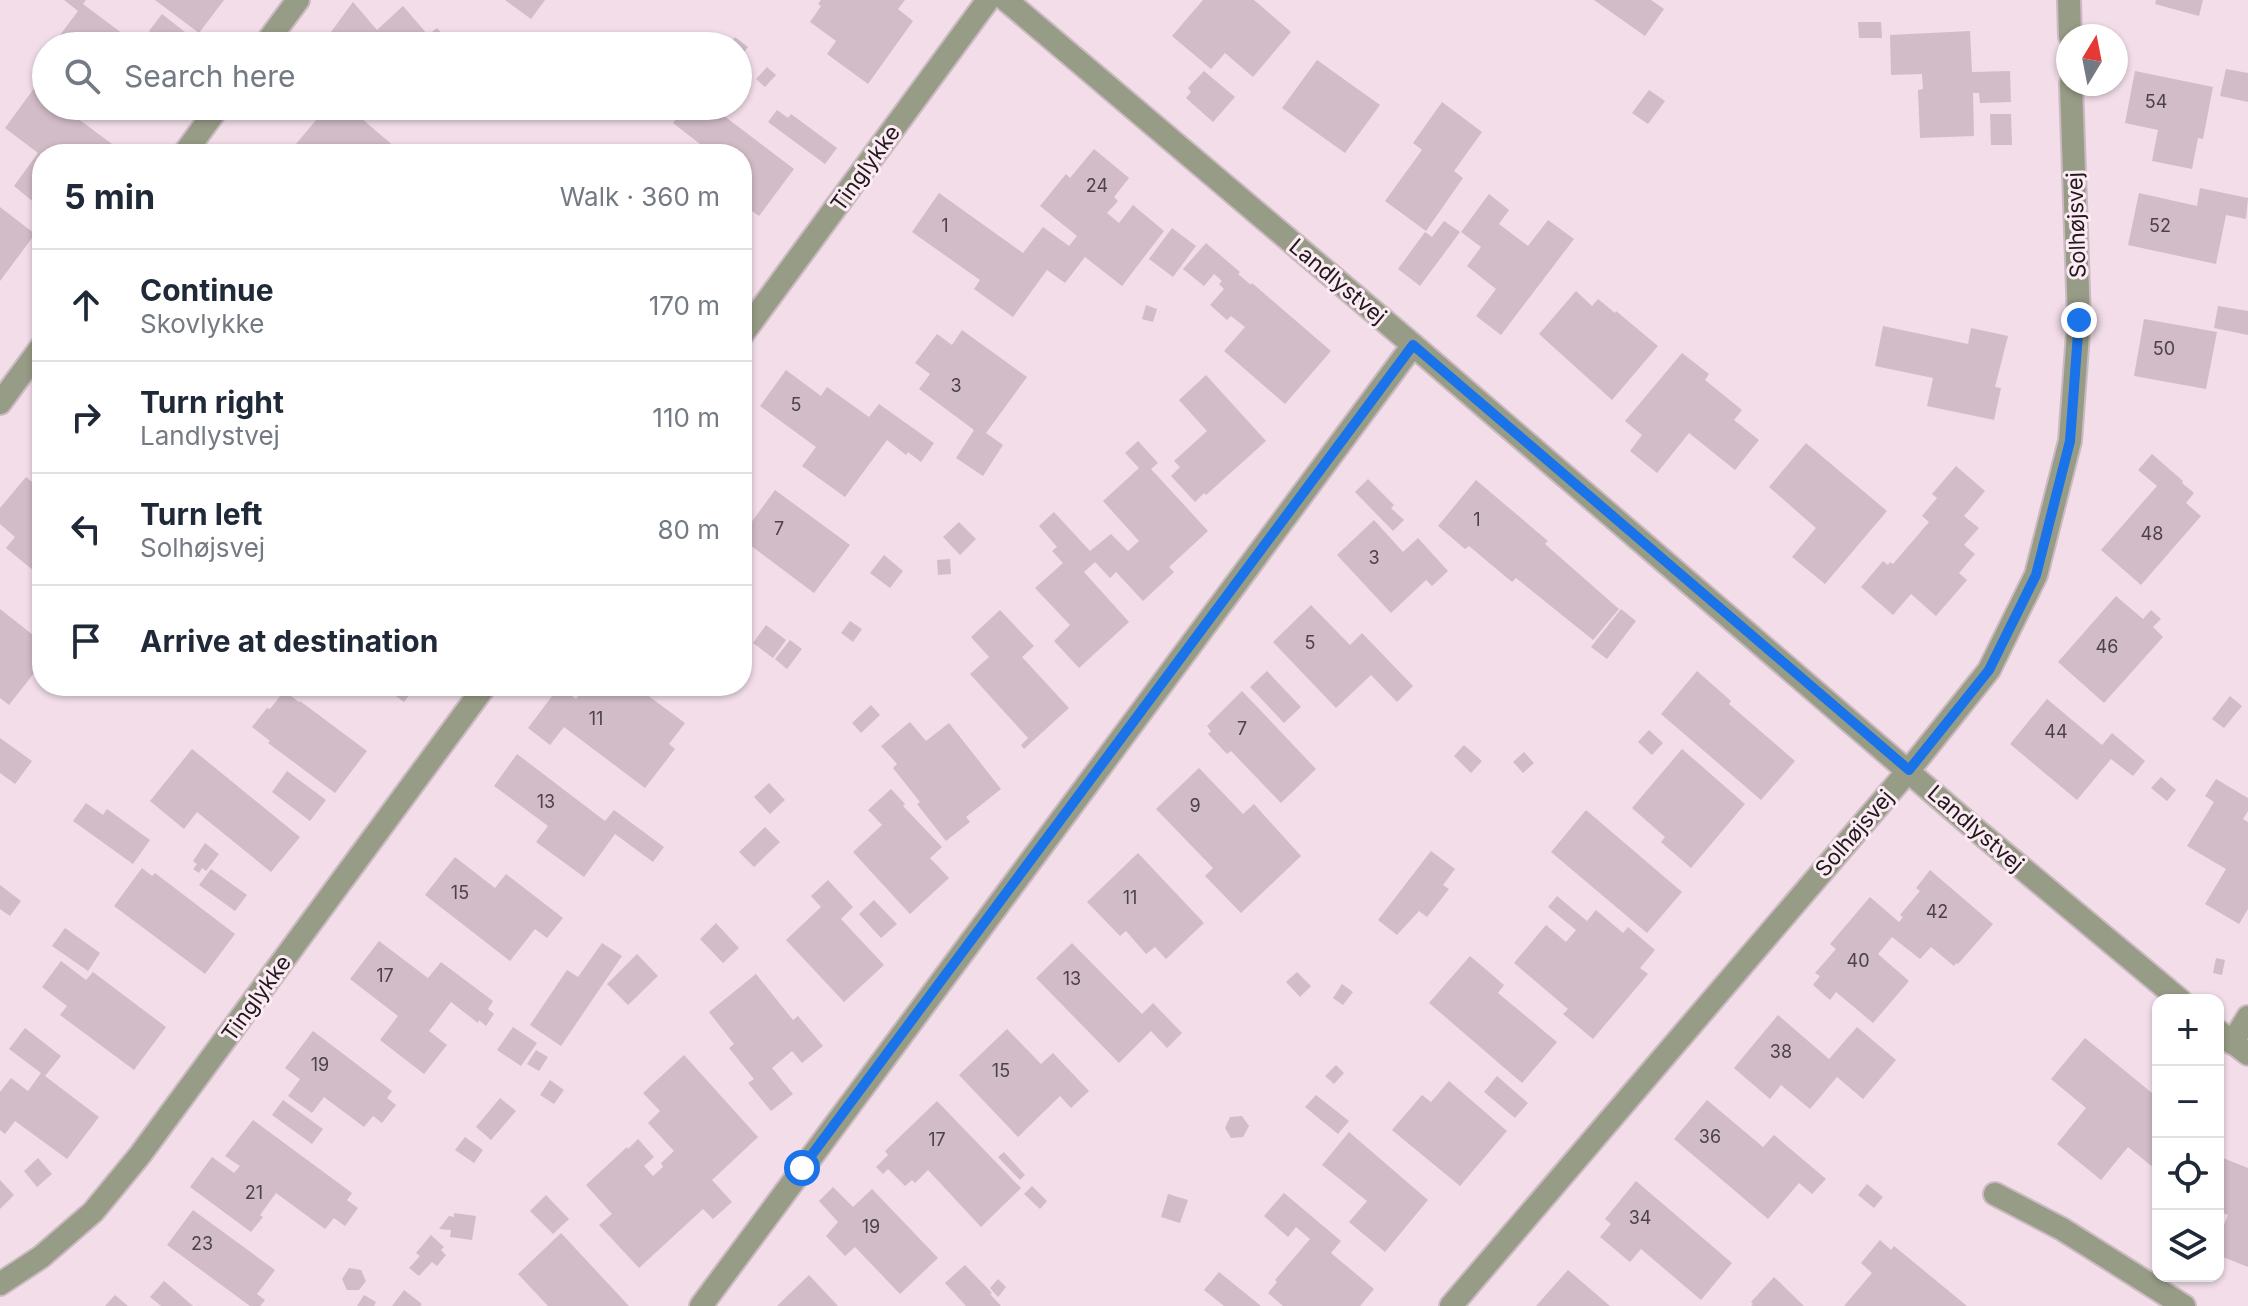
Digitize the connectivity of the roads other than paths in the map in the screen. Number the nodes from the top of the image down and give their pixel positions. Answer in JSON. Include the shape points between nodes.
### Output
{"nodes":[{"id":1,"x":298,"y":0,"type":"edge"},
{"id":2,"x":988,"y":0,"type":"edge"},
{"id":3,"x":1006,"y":0,"type":"edge"},
{"id":4,"x":2069,"y":0,"type":"edge"},
{"id":5,"x":2070,"y":24,"type":"edge"},
{"id":6,"x":274,"y":32,"type":"edge"},
{"id":7,"x":2071,"y":96,"type":"edge"},
{"id":8,"x":209,"y":120,"type":"edge"},
{"id":9,"x":191,"y":144,"type":"edge"},
{"id":10,"x":752,"y":321,"type":"edge"},
{"id":11,"x":1413,"y":345,"type":"junction"},
{"id":12,"x":32,"y":360,"type":"edge"},
{"id":13,"x":0,"y":403,"type":"edge"},
{"id":14,"x":478,"y":696,"type":"edge"},
{"id":15,"x":1909,"y":770,"type":"junction"},
{"id":16,"x":2173,"y":994,"type":"edge"},
{"id":17,"x":2248,"y":1017,"type":"edge"},
{"id":18,"x":2233,"y":1043,"type":"edge"},
{"id":19,"x":1995,"y":1194,"type":"dead end"},
{"id":20,"x":0,"y":1284,"type":"edge"},
{"id":21,"x":701,"y":1306,"type":"edge"},
{"id":22,"x":1451,"y":1306,"type":"edge"},
{"id":23,"x":2184,"y":1306,"type":"edge"}],
"edges":[{"from":1,"to":6,"type":"street"},
{"from":2,"to":10,"type":"street","name":"Tinglykke"},
{"from":3,"to":11,"type":"street","name":"Landlystvej"},
{"from":4,"to":5,"type":"street"},
{"from":7,"to":15,"type":"street","name":"Solhøjsvej","via":[[2079,320],[2070,441],[2036,575],[2016,616],[1989,670]]},
{"from":8,"to":9,"type":"street"},
{"from":11,"to":15,"type":"street","name":"Landlystvej"},
{"from":11,"to":21,"type":"street"},
{"from":12,"to":13,"type":"street"},
{"from":14,"to":20,"type":"street","name":"Tinglykke","via":[[140,1155],[93,1212]]},
{"from":15,"to":16,"type":"street","name":"Landlystvej"},
{"from":15,"to":22,"type":"street","name":"Solhøjsvej"},
{"from":17,"to":18,"type":"street"},
{"from":19,"to":23,"type":"street","via":[[2062,1229]]}]}
